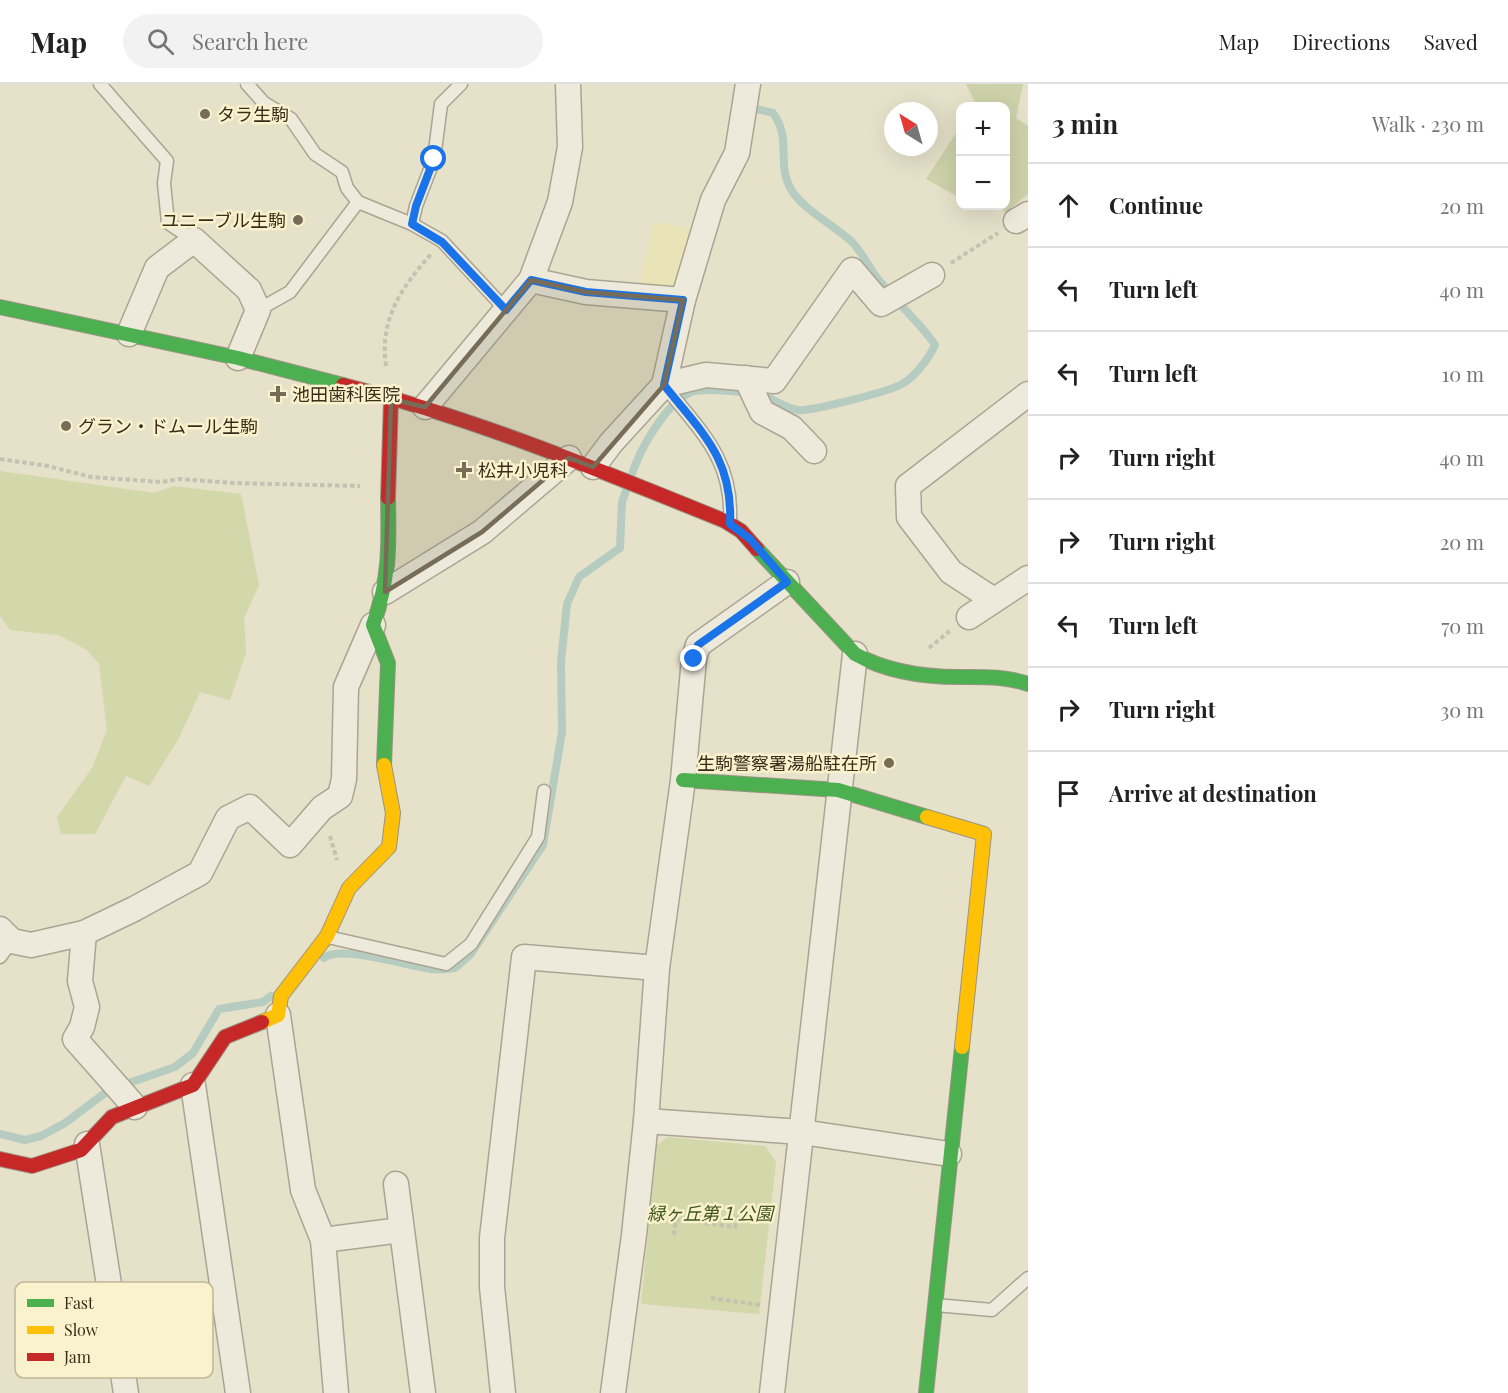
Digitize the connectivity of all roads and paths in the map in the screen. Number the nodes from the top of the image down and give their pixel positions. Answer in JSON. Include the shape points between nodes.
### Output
{"nodes":[{"id":1,"x":100,"y":84,"type":"edge"},
{"id":2,"x":247,"y":84,"type":"edge"},
{"id":3,"x":461,"y":84,"type":"edge"},
{"id":4,"x":568,"y":84,"type":"edge"},
{"id":5,"x":748,"y":84,"type":"edge"},
{"id":6,"x":358,"y":202,"type":"junction"},
{"id":7,"x":1022,"y":217,"type":"edge"},
{"id":8,"x":412,"y":224,"type":"junction"},
{"id":9,"x":194,"y":240,"type":"junction"},
{"id":10,"x":442,"y":242,"type":"junction"},
{"id":11,"x":932,"y":275,"type":"joint"},
{"id":12,"x":531,"y":280,"type":"junction"},
{"id":13,"x":683,"y":300,"type":"junction"},
{"id":14,"x":0,"y":307,"type":"edge"},
{"id":15,"x":258,"y":310,"type":"junction"},
{"id":16,"x":506,"y":310,"type":"junction"},
{"id":17,"x":129,"y":334,"type":"junction"},
{"id":18,"x":238,"y":358,"type":"junction"},
{"id":19,"x":746,"y":378,"type":"junction"},
{"id":20,"x":664,"y":385,"type":"junction"},
{"id":21,"x":1028,"y":394,"type":"edge"},
{"id":22,"x":391,"y":399,"type":"junction"},
{"id":23,"x":424,"y":407,"type":"junction"},
{"id":24,"x":814,"y":451,"type":"dead end"},
{"id":25,"x":569,"y":458,"type":"junction"},
{"id":26,"x":0,"y":459,"type":"edge"},
{"id":27,"x":593,"y":467,"type":"junction"},
{"id":28,"x":388,"y":487,"type":"junction"},
{"id":29,"x":730,"y":524,"type":"junction"},
{"id":30,"x":1028,"y":578,"type":"edge"},
{"id":31,"x":787,"y":582,"type":"junction"},
{"id":32,"x":385,"y":592,"type":"junction"},
{"id":33,"x":994,"y":600,"type":"junction"},
{"id":34,"x":969,"y":617,"type":"joint"},
{"id":35,"x":373,"y":625,"type":"junction"},
{"id":36,"x":855,"y":654,"type":"junction"},
{"id":37,"x":900,"y":670,"type":"junction"},
{"id":38,"x":1028,"y":684,"type":"edge"},
{"id":39,"x":683,"y":780,"type":"junction"},
{"id":40,"x":544,"y":790,"type":"dead end"},
{"id":41,"x":838,"y":790,"type":"junction"},
{"id":42,"x":322,"y":808,"type":"junction"},
{"id":43,"x":349,"y":888,"type":"junction"},
{"id":44,"x":84,"y":933,"type":"junction"},
{"id":45,"x":327,"y":936,"type":"junction"},
{"id":46,"x":4,"y":943,"type":"edge"},
{"id":47,"x":657,"y":968,"type":"junction"},
{"id":48,"x":278,"y":1015,"type":"junction"},
{"id":49,"x":193,"y":1085,"type":"junction"},
{"id":50,"x":135,"y":1107,"type":"junction"},
{"id":51,"x":646,"y":1121,"type":"junction"},
{"id":52,"x":802,"y":1132,"type":"junction"},
{"id":53,"x":87,"y":1144,"type":"junction"},
{"id":54,"x":949,"y":1154,"type":"junction"},
{"id":55,"x":0,"y":1159,"type":"edge"},
{"id":56,"x":396,"y":1184,"type":"dead end"},
{"id":57,"x":737,"y":1214,"type":"dead end"},
{"id":58,"x":401,"y":1230,"type":"junction"},
{"id":59,"x":674,"y":1235,"type":"dead end"},
{"id":60,"x":323,"y":1240,"type":"junction"},
{"id":61,"x":1028,"y":1278,"type":"edge"},
{"id":62,"x":109,"y":1282,"type":"edge"},
{"id":63,"x":711,"y":1298,"type":"dead end"},
{"id":64,"x":935,"y":1305,"type":"junction"},
{"id":65,"x":782,"y":1309,"type":"junction"},
{"id":66,"x":124,"y":1378,"type":"edge"},
{"id":67,"x":126,"y":1393,"type":"edge"},
{"id":68,"x":238,"y":1393,"type":"edge"},
{"id":69,"x":336,"y":1393,"type":"edge"},
{"id":70,"x":423,"y":1393,"type":"edge"},
{"id":71,"x":503,"y":1393,"type":"edge"},
{"id":72,"x":613,"y":1393,"type":"edge"},
{"id":73,"x":772,"y":1393,"type":"edge"},
{"id":74,"x":926,"y":1393,"type":"edge"}],
"edges":[{"from":1,"to":9,"type":"lane","via":[[167,160],[164,183],[168,223]]},
{"from":2,"to":6,"type":"lane","via":[[264,104],[291,120],[315,154],[342,172],[347,188]]},
{"from":3,"to":8,"type":"lane","via":[[441,104],[434,159]]},
{"from":4,"to":12,"type":"street","via":[[570,147],[560,202]]},
{"from":5,"to":13,"type":"street","via":[[737,153],[713,200]]},
{"from":6,"to":8,"type":"lane"},
{"from":6,"to":15,"type":"lane","via":[[290,292]]},
{"from":7,"to":11,"type":"path"},
{"from":8,"to":10,"type":"lane"},
{"from":9,"to":15,"type":"street","via":[[249,290]]},
{"from":9,"to":17,"type":"street","via":[[157,268]]},
{"from":10,"to":16,"type":"lane"},
{"from":10,"to":22,"type":"path","via":[[411,278],[394,304],[385,328],[383,348]]},
{"from":11,"to":19,"type":"street","via":[[881,304],[852,270],[774,381]]},
{"from":12,"to":13,"type":"street","via":[[586,292]]},
{"from":12,"to":16,"type":"street"},
{"from":13,"to":20,"type":"street"},
{"from":14,"to":17,"type":"street"},
{"from":15,"to":18,"type":"street"},
{"from":16,"to":23,"type":"street"},
{"from":17,"to":18,"type":"street"},
{"from":18,"to":22,"type":"street"},
{"from":19,"to":20,"type":"street","via":[[706,375]]},
{"from":19,"to":24,"type":"street","via":[[762,412],[792,428]]},
{"from":20,"to":27,"type":"street"},
{"from":20,"to":29,"type":"lane","via":[[719,453],[731,498]]},
{"from":21,"to":33,"type":"street","via":[[908,486],[909,517],[951,572]]},
{"from":22,"to":23,"type":"street"},
{"from":22,"to":28,"type":"street"},
{"from":23,"to":25,"type":"street"},
{"from":25,"to":27,"type":"street"},
{"from":25,"to":32,"type":"street","via":[[482,532]]},
{"from":26,"to":28,"type":"path","via":[[91,477],[160,483],[179,479]]},
{"from":27,"to":29,"type":"street"},
{"from":28,"to":32,"type":"street"},
{"from":29,"to":31,"type":"street","via":[[750,539]]},
{"from":30,"to":33,"type":"street"},
{"from":31,"to":36,"type":"street"},
{"from":31,"to":39,"type":"street","via":[[698,645]]},
{"from":32,"to":35,"type":"street"},
{"from":33,"to":34,"type":"street"},
{"from":34,"to":37,"type":"path"},
{"from":35,"to":42,"type":"street","via":[[346,687],[344,779],[340,796]]},
{"from":35,"to":43,"type":"street","via":[[388,663],[383,759],[393,813],[389,847]]},
{"from":36,"to":37,"type":"street","via":[[869,663]]},
{"from":36,"to":41,"type":"street"},
{"from":37,"to":38,"type":"street","via":[[959,677],[983,674]]},
{"from":39,"to":41,"type":"street"},
{"from":39,"to":47,"type":"street"},
{"from":40,"to":45,"type":"lane","via":[[538,837],[471,944],[452,960],[446,964]]},
{"from":41,"to":52,"type":"street"},
{"from":41,"to":54,"type":"street","via":[[984,834]]},
{"from":42,"to":43,"type":"path"},
{"from":42,"to":44,"type":"street","via":[[290,845],[250,807],[228,818],[200,873]]},
{"from":43,"to":45,"type":"street"},
{"from":44,"to":46,"type":"street","via":[[31,945]]},
{"from":44,"to":50,"type":"street","via":[[80,981],[87,1007],[75,1039]]},
{"from":45,"to":48,"type":"street","via":[[280,996]]},
{"from":47,"to":51,"type":"street"},
{"from":47,"to":71,"type":"street","via":[[524,957],[492,1238],[492,1287]]},
{"from":48,"to":49,"type":"street","via":[[225,1037]]},
{"from":48,"to":60,"type":"street","via":[[303,1190]]},
{"from":49,"to":50,"type":"street"},
{"from":49,"to":68,"type":"street"},
{"from":50,"to":53,"type":"street","via":[[112,1117]]},
{"from":51,"to":52,"type":"street"},
{"from":51,"to":72,"type":"street"},
{"from":52,"to":54,"type":"street"},
{"from":52,"to":65,"type":"street"},
{"from":53,"to":55,"type":"street","via":[[81,1150],[32,1166]]},
{"from":53,"to":62,"type":"street"},
{"from":54,"to":64,"type":"street"},
{"from":56,"to":58,"type":"street"},
{"from":57,"to":59,"type":"path","via":[[735,1227],[676,1220]]},
{"from":58,"to":60,"type":"street"},
{"from":58,"to":70,"type":"street"},
{"from":60,"to":69,"type":"street"},
{"from":61,"to":64,"type":"lane","via":[[992,1310]]},
{"from":63,"to":65,"type":"path"},
{"from":64,"to":74,"type":"street"},
{"from":65,"to":73,"type":"street"},
{"from":66,"to":67,"type":"street"}]}
